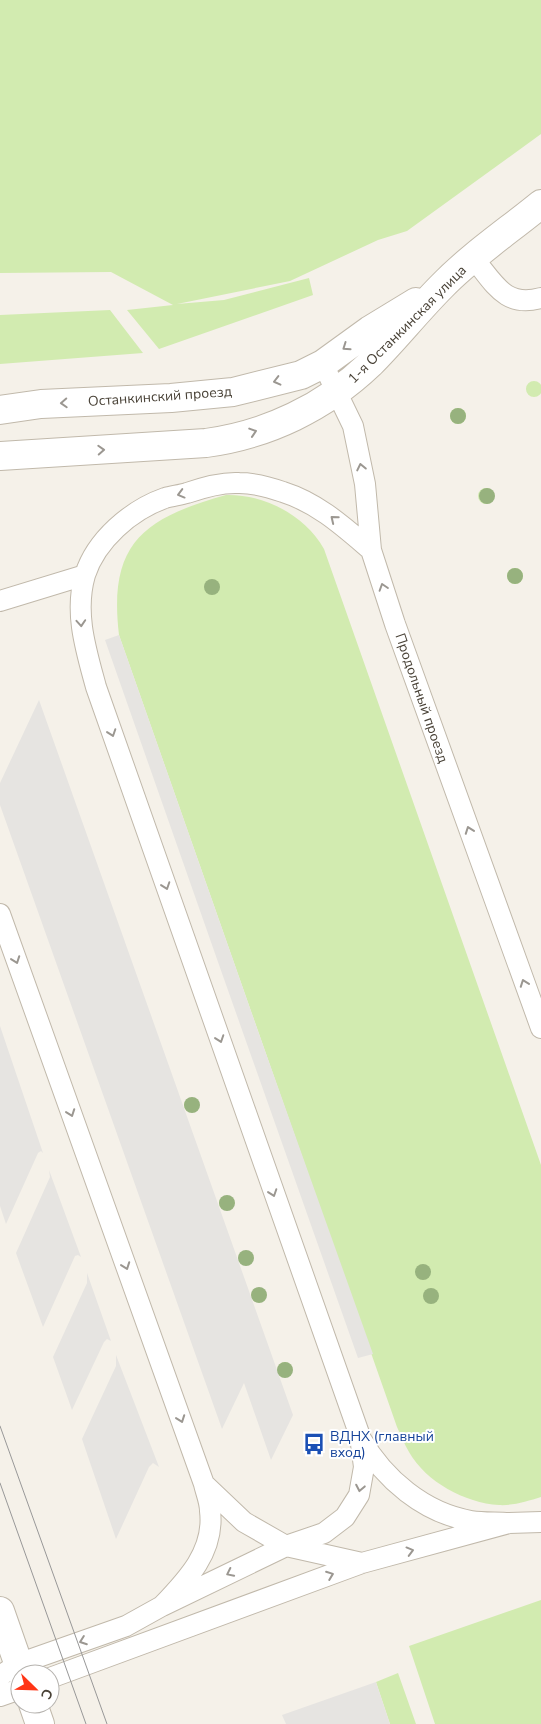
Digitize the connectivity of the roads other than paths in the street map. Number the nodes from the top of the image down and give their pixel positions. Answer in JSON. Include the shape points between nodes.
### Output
{"nodes":[{"id":1,"x":541,"y":204,"type":"edge"},
{"id":2,"x":474,"y":259,"type":"junction"},
{"id":3,"x":443,"y":285,"type":"junction"},
{"id":4,"x":541,"y":298,"type":"edge"},
{"id":5,"x":322,"y":364,"type":"junction"},
{"id":6,"x":337,"y":392,"type":"junction"},
{"id":7,"x":0,"y":410,"type":"edge"},
{"id":8,"x":0,"y":456,"type":"edge"},
{"id":9,"x":371,"y":550,"type":"junction"},
{"id":10,"x":85,"y":575,"type":"junction"},
{"id":11,"x":0,"y":601,"type":"edge"},
{"id":12,"x":0,"y":914,"type":"edge"},
{"id":13,"x":541,"y":1028,"type":"edge"},
{"id":14,"x":361,"y":1439,"type":"junction"},
{"id":15,"x":204,"y":1484,"type":"junction"},
{"id":16,"x":541,"y":1522,"type":"edge"},
{"id":17,"x":509,"y":1523,"type":"junction"},
{"id":18,"x":286,"y":1546,"type":"junction"},
{"id":19,"x":362,"y":1563,"type":"junction"},
{"id":20,"x":162,"y":1606,"type":"junction"},
{"id":21,"x":0,"y":1611,"type":"edge"},
{"id":22,"x":12,"y":1664,"type":"edge"},
{"id":23,"x":42,"y":1664,"type":"edge"},
{"id":24,"x":60,"y":1674,"type":"edge"},
{"id":25,"x":10,"y":1683,"type":"edge"},
{"id":26,"x":0,"y":1696,"type":"edge"}],
"edges":[{"from":1,"to":2,"type":"street","name":"1-я Останкинская улица"},
{"from":2,"to":3,"type":"street","name":"1-я Останкинская улица"},
{"from":2,"to":4,"type":"lane","via":[[508,298],[523,301]]},
{"from":3,"to":5,"type":"street","name":"Останкинский проезд","one_way":true},
{"from":3,"to":6,"type":"street","name":"1-я Останкинская улица","via":[[369,365]]},
{"from":5,"to":6,"type":"lane","name":"Продольный проезд"},
{"from":5,"to":7,"type":"street","name":"Останкинский проезд","one_way":true,"via":[[301,375],[232,392],[41,404]]},
{"from":8,"to":6,"type":"street","name":"1-я Останкинская улица","one_way":true,"via":[[229,440],[285,421]]},
{"from":9,"to":6,"type":"lane","name":"Продольный проезд","one_way":true,"via":[[365,484],[353,426]]},
{"from":9,"to":10,"type":"lane","one_way":true,"via":[[328,514],[302,499],[265,486],[225,483],[164,498],[145,508],[110,534],[96,552]]},
{"from":13,"to":9,"type":"lane","name":"Продольный проезд","one_way":true,"via":[[427,716]]},
{"from":10,"to":11,"type":"lane"},
{"from":10,"to":14,"type":"lane","one_way":true,"via":[[80,604],[82,636],[96,687]]},
{"from":12,"to":15,"type":"lane","one_way":true},
{"from":14,"to":17,"type":"lane","via":[[374,1461],[395,1482],[433,1508],[470,1521]]},
{"from":14,"to":18,"type":"lane","one_way":true,"via":[[364,1467],[359,1495],[345,1517],[324,1533]]},
{"from":15,"to":18,"type":"lane","via":[[244,1522]]},
{"from":15,"to":20,"type":"lane","via":[[211,1513],[207,1545],[191,1577]]},
{"from":16,"to":17,"type":"lane"},
{"from":19,"to":17,"type":"lane","one_way":true},
{"from":18,"to":19,"type":"lane"},
{"from":18,"to":20,"type":"lane","one_way":true},
{"from":24,"to":19,"type":"lane","one_way":true},
{"from":20,"to":23,"type":"lane","one_way":true},
{"from":21,"to":22,"type":"street"},
{"from":25,"to":26,"type":"lane"}]}
